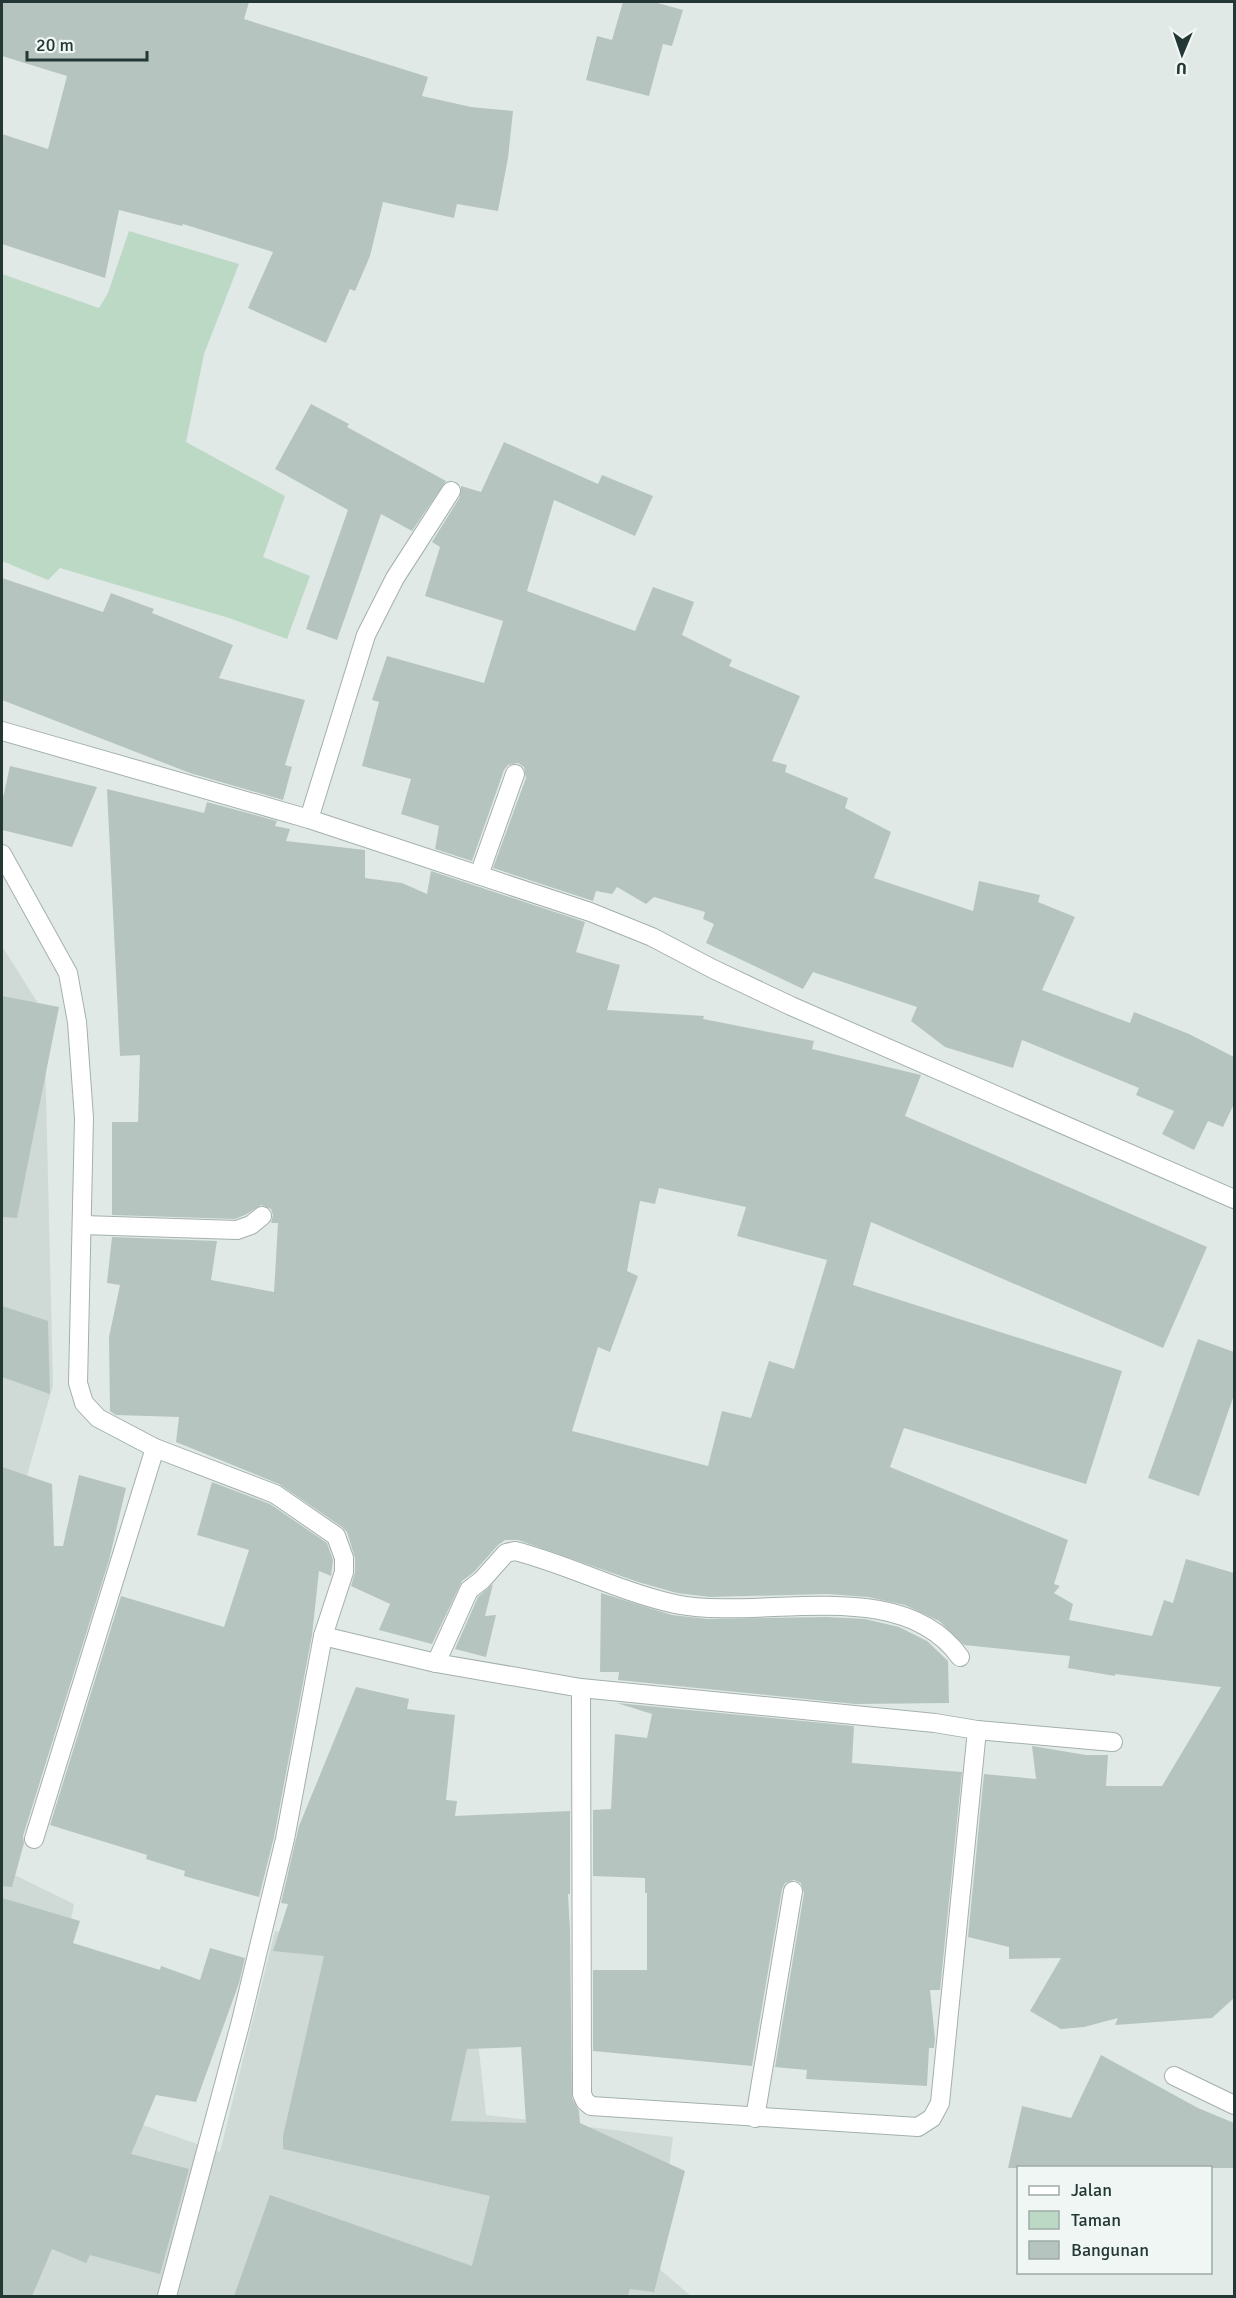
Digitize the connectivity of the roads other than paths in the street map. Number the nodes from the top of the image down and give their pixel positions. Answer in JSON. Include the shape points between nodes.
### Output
{"nodes":[{"id":1,"x":451,"y":491,"type":"dead end"},
{"id":2,"x":2,"y":731,"type":"edge"},
{"id":3,"x":514,"y":774,"type":"dead end"},
{"id":4,"x":309,"y":819,"type":"junction"},
{"id":5,"x":2,"y":854,"type":"edge"},
{"id":6,"x":479,"y":875,"type":"junction"},
{"id":7,"x":1234,"y":1199,"type":"edge"},
{"id":8,"x":262,"y":1216,"type":"dead end"},
{"id":9,"x":83,"y":1225,"type":"junction"},
{"id":10,"x":155,"y":1448,"type":"junction"},
{"id":11,"x":323,"y":1636,"type":"junction"},
{"id":12,"x":960,"y":1657,"type":"dead end"},
{"id":13,"x":436,"y":1663,"type":"junction"},
{"id":14,"x":580,"y":1688,"type":"junction"},
{"id":15,"x":977,"y":1730,"type":"junction"},
{"id":16,"x":1113,"y":1742,"type":"dead end"},
{"id":17,"x":34,"y":1839,"type":"dead end"},
{"id":18,"x":793,"y":1891,"type":"dead end"},
{"id":19,"x":1174,"y":2076,"type":"dead end"},
{"id":20,"x":1234,"y":2105,"type":"edge"},
{"id":21,"x":755,"y":2118,"type":"junction"},
{"id":22,"x":167,"y":2296,"type":"edge"}],
"edges":[{"from":1,"to":4,"type":"street","via":[[395,578],[366,635]]},
{"from":2,"to":4,"type":"street"},
{"from":3,"to":6,"type":"street"},
{"from":4,"to":6,"type":"street"},
{"from":5,"to":9,"type":"street","via":[[68,973],[77,1022],[84,1118]]},
{"from":6,"to":7,"type":"street","via":[[652,937],[791,1006]]},
{"from":8,"to":9,"type":"street","via":[[237,1230]]},
{"from":9,"to":10,"type":"street","via":[[78,1383],[84,1403],[98,1418]]},
{"from":10,"to":11,"type":"street","via":[[275,1494],[336,1536],[345,1572]]},
{"from":10,"to":17,"type":"street"},
{"from":11,"to":13,"type":"street"},
{"from":11,"to":22,"type":"street","via":[[285,1839],[242,2022]]},
{"from":12,"to":13,"type":"street","via":[[924,1625],[885,1610],[677,1604],[626,1591],[515,1551],[506,1553],[469,1590]]},
{"from":13,"to":14,"type":"street"},
{"from":14,"to":15,"type":"street"},
{"from":14,"to":21,"type":"street","via":[[582,2094],[591,2106]]},
{"from":15,"to":16,"type":"street"},
{"from":15,"to":21,"type":"street","via":[[940,2103],[932,2118],[918,2127]]},
{"from":18,"to":21,"type":"street"},
{"from":19,"to":20,"type":"street"}]}
